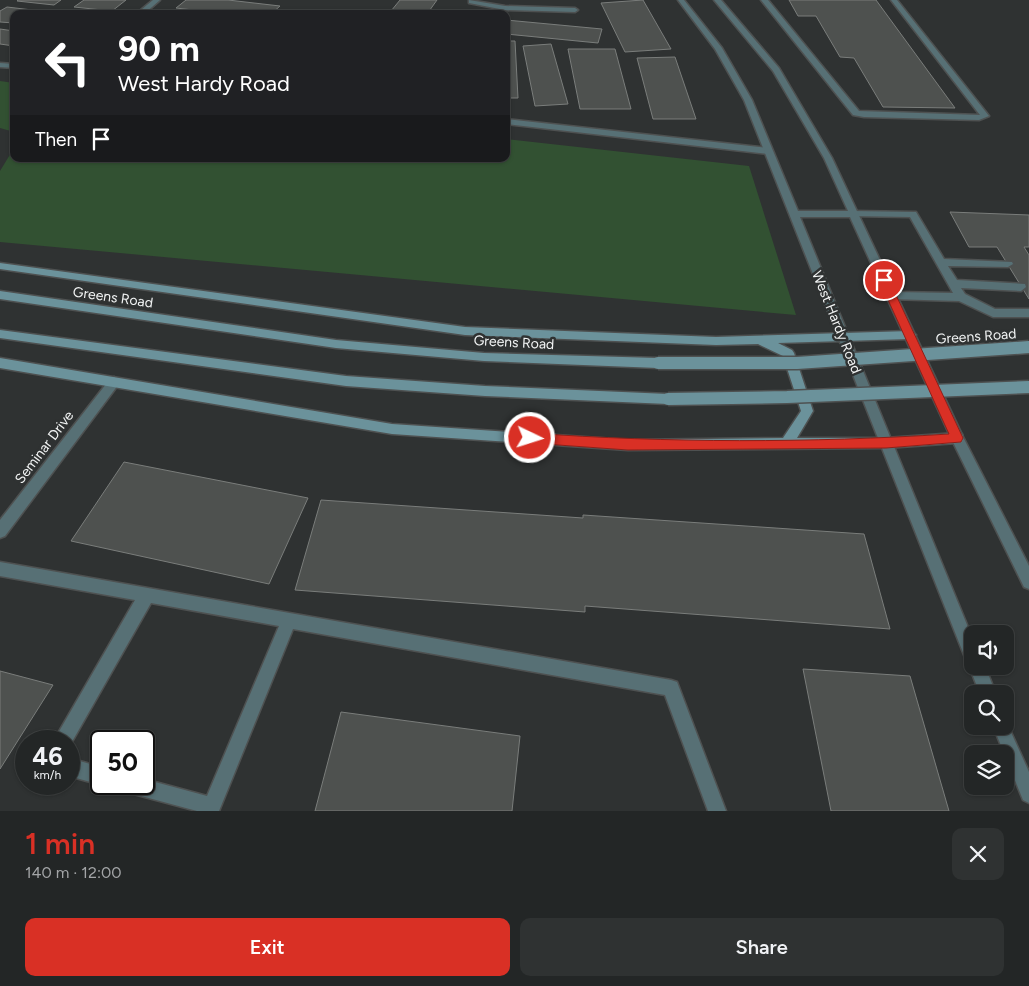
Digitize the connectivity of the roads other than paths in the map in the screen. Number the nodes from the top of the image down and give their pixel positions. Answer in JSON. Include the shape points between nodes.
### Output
{"nodes":[{"id":1,"x":157,"y":0,"type":"edge"},
{"id":2,"x":473,"y":0,"type":"edge"},
{"id":3,"x":681,"y":0,"type":"edge"},
{"id":4,"x":717,"y":0,"type":"edge"},
{"id":5,"x":764,"y":0,"type":"edge"},
{"id":6,"x":894,"y":0,"type":"edge"},
{"id":7,"x":144,"y":10,"type":"edge"},
{"id":8,"x":575,"y":10,"type":"dead end"},
{"id":9,"x":510,"y":121,"type":"edge"},
{"id":10,"x":768,"y":151,"type":"junction"},
{"id":11,"x":794,"y":214,"type":"junction"},
{"id":12,"x":853,"y":214,"type":"junction"},
{"id":13,"x":941,"y":262,"type":"junction"},
{"id":14,"x":1008,"y":264,"type":"dead end"},
{"id":15,"x":0,"y":266,"type":"edge"},
{"id":16,"x":954,"y":284,"type":"junction"},
{"id":17,"x":1021,"y":287,"type":"dead end"},
{"id":18,"x":0,"y":296,"type":"edge"},
{"id":19,"x":892,"y":296,"type":"junction"},
{"id":20,"x":961,"y":297,"type":"junction"},
{"id":21,"x":1029,"y":313,"type":"edge"},
{"id":22,"x":0,"y":334,"type":"edge"},
{"id":23,"x":910,"y":334,"type":"junction"},
{"id":24,"x":842,"y":335,"type":"junction"},
{"id":25,"x":757,"y":339,"type":"junction"},
{"id":26,"x":1029,"y":347,"type":"edge"},
{"id":27,"x":0,"y":363,"type":"edge"},
{"id":28,"x":114,"y":382,"type":"junction"},
{"id":29,"x":1029,"y":387,"type":"edge"},
{"id":30,"x":957,"y":438,"type":"junction"},
{"id":31,"x":787,"y":443,"type":"junction"},
{"id":32,"x":886,"y":443,"type":"junction"},
{"id":33,"x":0,"y":531,"type":"edge"},
{"id":34,"x":0,"y":569,"type":"edge"},
{"id":35,"x":1029,"y":582,"type":"edge"},
{"id":36,"x":147,"y":595,"type":"junction"},
{"id":37,"x":289,"y":620,"type":"junction"},
{"id":38,"x":964,"y":635,"type":"edge"},
{"id":39,"x":69,"y":730,"type":"edge"},
{"id":40,"x":1005,"y":735,"type":"edge"},
{"id":41,"x":155,"y":791,"type":"edge"},
{"id":42,"x":1029,"y":794,"type":"edge"},
{"id":43,"x":717,"y":811,"type":"edge"}],
"edges":[{"from":1,"to":7,"type":"street"},
{"from":2,"to":8,"type":"street","via":[[471,2],[505,8]]},
{"from":3,"to":10,"type":"street","name":"West Hardy Road","via":[[718,48],[748,100]]},
{"from":4,"to":12,"type":"street","via":[[776,70],[801,109]]},
{"from":5,"to":6,"type":"street","via":[[856,113],[985,116]]},
{"from":9,"to":10,"type":"street"},
{"from":10,"to":11,"type":"street","name":"West Hardy Road"},
{"from":11,"to":12,"type":"street"},
{"from":11,"to":24,"type":"street","name":"West Hardy Road"},
{"from":12,"to":13,"type":"street","via":[[913,214]]},
{"from":12,"to":19,"type":"street"},
{"from":13,"to":14,"type":"street"},
{"from":13,"to":16,"type":"street"},
{"from":15,"to":25,"type":"main road","via":[[464,331],[716,341]]},
{"from":16,"to":17,"type":"street"},
{"from":16,"to":20,"type":"street"},
{"from":18,"to":26,"type":"main road","name":"Greens Road","bridge":true,"via":[[336,344],[484,357],[658,363],[797,363]]},
{"from":19,"to":20,"type":"street"},
{"from":19,"to":23,"type":"street"},
{"from":20,"to":21,"type":"street","via":[[993,313]]},
{"from":22,"to":29,"type":"main road","bridge":true,"via":[[346,381],[485,391],[668,399]]},
{"from":23,"to":24,"type":"main road"},
{"from":23,"to":30,"type":"street"},
{"from":24,"to":25,"type":"main road"},
{"from":24,"to":32,"type":"street","name":"West Hardy Road"},
{"from":25,"to":31,"type":"main road","via":[[788,353],[807,411]]},
{"from":27,"to":28,"type":"main road"},
{"from":28,"to":31,"type":"main road","via":[[392,429],[628,445]]},
{"from":28,"to":33,"type":"street","name":"Seminar Drive"},
{"from":30,"to":32,"type":"main road"},
{"from":30,"to":35,"type":"street"},
{"from":31,"to":32,"type":"main road"},
{"from":32,"to":38,"type":"street","name":"West Hardy Road"},
{"from":34,"to":36,"type":"street"},
{"from":36,"to":37,"type":"street"},
{"from":36,"to":39,"type":"street"},
{"from":37,"to":41,"type":"street","via":[[212,806]]},
{"from":37,"to":43,"type":"street","via":[[671,688]]},
{"from":40,"to":42,"type":"street"}]}
